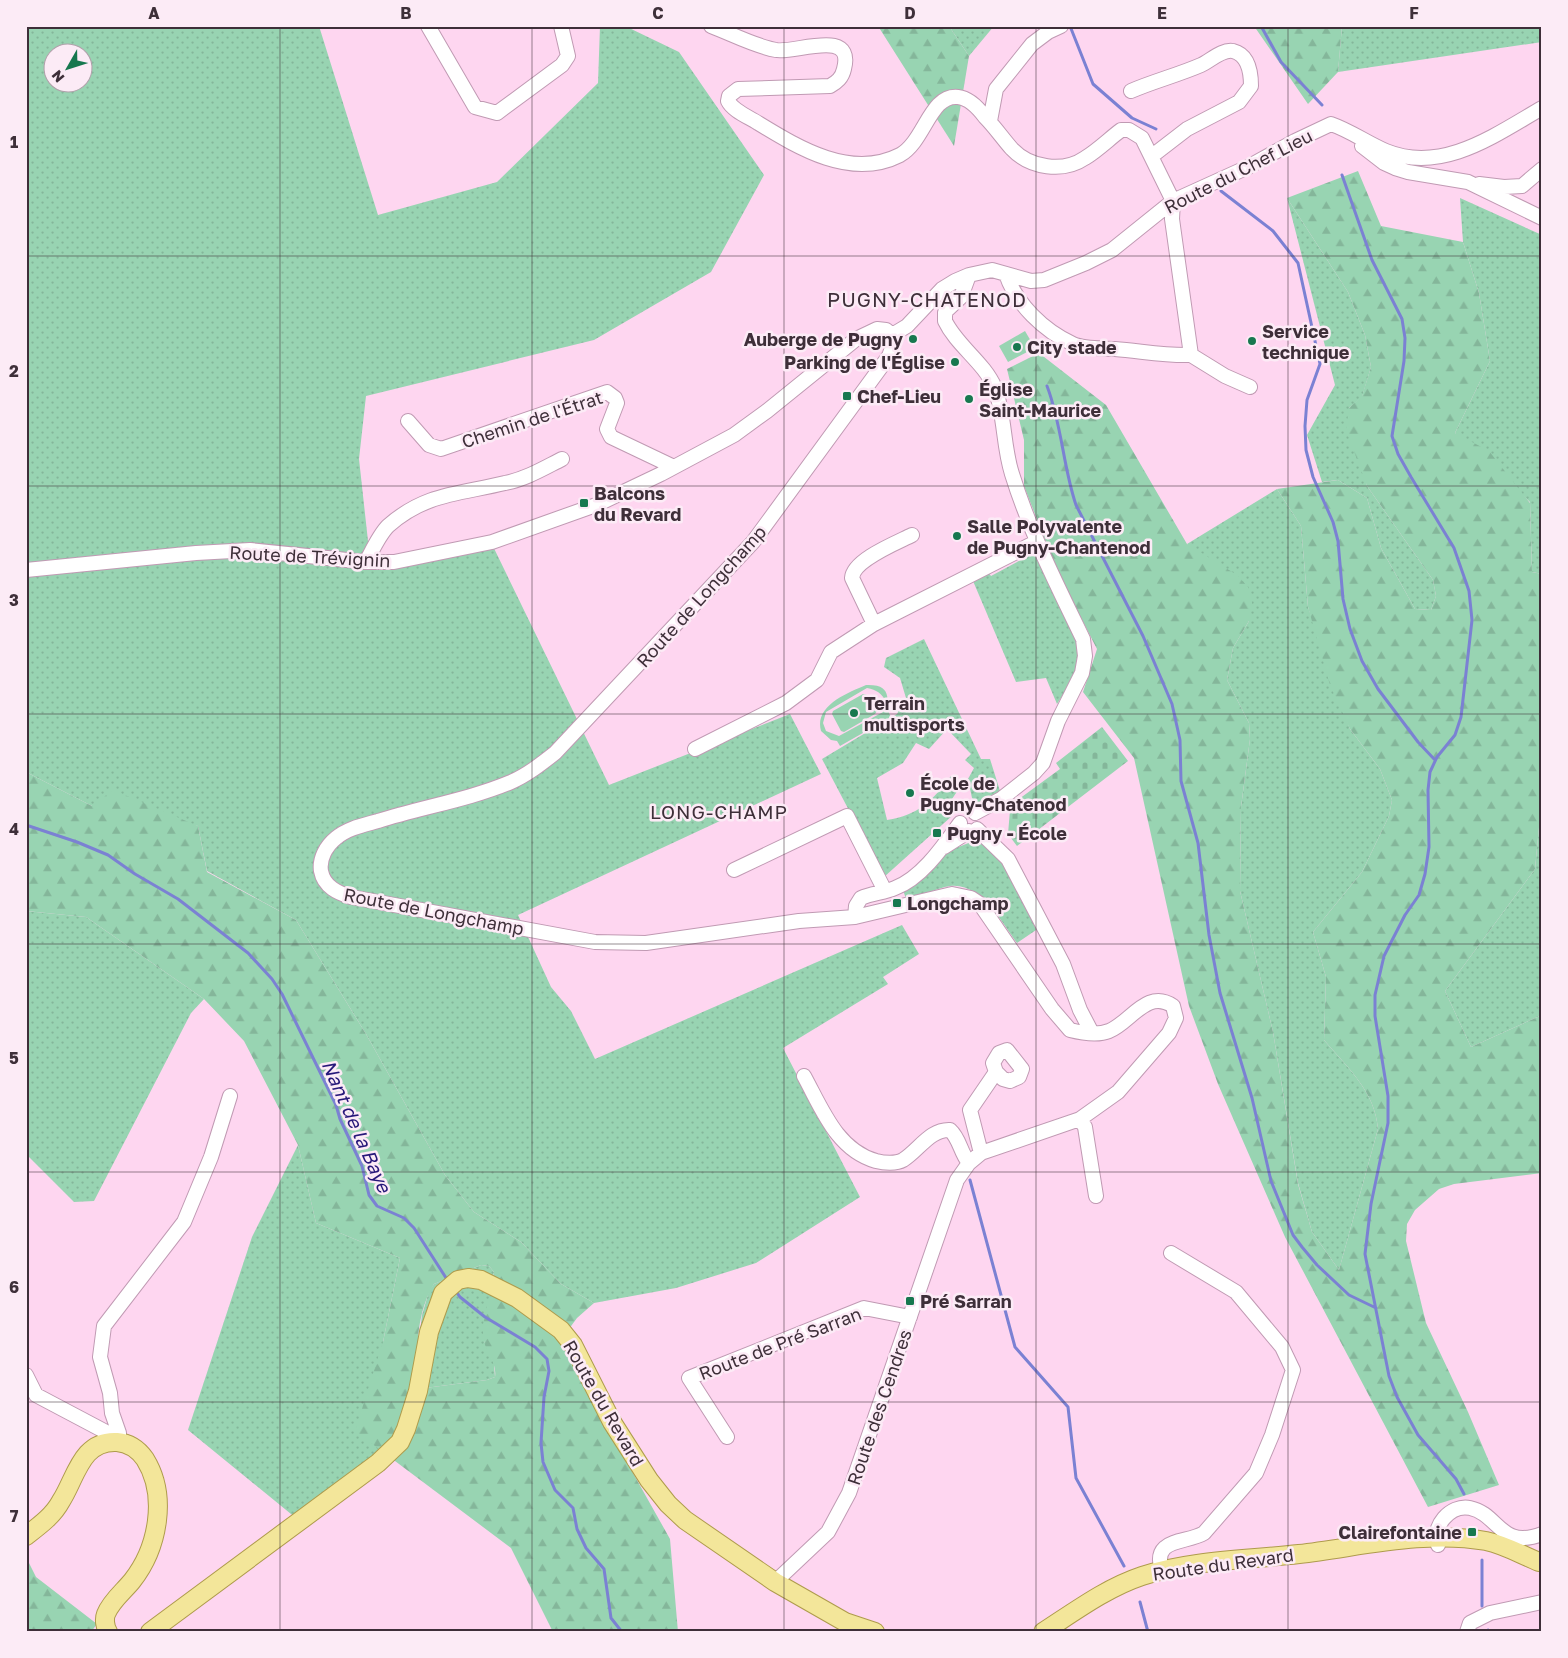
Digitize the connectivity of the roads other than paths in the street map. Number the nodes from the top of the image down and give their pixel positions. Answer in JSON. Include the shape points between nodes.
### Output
{"nodes":[{"id":1,"x":428,"y":26,"type":"edge"},
{"id":2,"x":561,"y":26,"type":"edge"},
{"id":3,"x":711,"y":26,"type":"edge"},
{"id":4,"x":1061,"y":26,"type":"edge"},
{"id":5,"x":1131,"y":91,"type":"dead end"},
{"id":6,"x":1542,"y":108,"type":"edge"},
{"id":7,"x":990,"y":121,"type":"junction"},
{"id":8,"x":1343,"y":128,"type":"junction"},
{"id":9,"x":1152,"y":156,"type":"junction"},
{"id":10,"x":1542,"y":169,"type":"edge"},
{"id":11,"x":1468,"y":182,"type":"junction"},
{"id":12,"x":1173,"y":201,"type":"junction"},
{"id":13,"x":1542,"y":218,"type":"edge"},
{"id":14,"x":1006,"y":274,"type":"junction"},
{"id":15,"x":969,"y":275,"type":"junction"},
{"id":16,"x":892,"y":335,"type":"junction"},
{"id":17,"x":1191,"y":355,"type":"junction"},
{"id":18,"x":1250,"y":387,"type":"dead end"},
{"id":19,"x":408,"y":421,"type":"dead end"},
{"id":20,"x":562,"y":459,"type":"dead end"},
{"id":21,"x":674,"y":467,"type":"junction"},
{"id":22,"x":912,"y":535,"type":"dead end"},
{"id":23,"x":1036,"y":542,"type":"junction"},
{"id":24,"x":366,"y":562,"type":"junction"},
{"id":25,"x":26,"y":570,"type":"edge"},
{"id":26,"x":874,"y":624,"type":"junction"},
{"id":27,"x":694,"y":749,"type":"dead end"},
{"id":28,"x":972,"y":823,"type":"junction"},
{"id":29,"x":734,"y":870,"type":"dead end"},
{"id":30,"x":879,"y":892,"type":"junction"},
{"id":31,"x":861,"y":916,"type":"junction"},
{"id":32,"x":1092,"y":1033,"type":"junction"},
{"id":33,"x":996,"y":1072,"type":"dead end"},
{"id":34,"x":804,"y":1076,"type":"dead end"},
{"id":35,"x":230,"y":1096,"type":"dead end"},
{"id":36,"x":1080,"y":1119,"type":"junction"},
{"id":37,"x":981,"y":1153,"type":"junction"},
{"id":38,"x":969,"y":1163,"type":"junction"},
{"id":39,"x":1096,"y":1196,"type":"dead end"},
{"id":40,"x":1171,"y":1253,"type":"dead end"},
{"id":41,"x":910,"y":1317,"type":"junction"},
{"id":42,"x":26,"y":1375,"type":"edge"},
{"id":43,"x":727,"y":1437,"type":"dead end"},
{"id":44,"x":115,"y":1442,"type":"junction"},
{"id":45,"x":1542,"y":1534,"type":"edge"},
{"id":46,"x":26,"y":1536,"type":"edge"},
{"id":47,"x":1445,"y":1541,"type":"junction"},
{"id":48,"x":1540,"y":1563,"type":"edge"},
{"id":49,"x":1162,"y":1570,"type":"junction"},
{"id":50,"x":775,"y":1582,"type":"junction"},
{"id":51,"x":1542,"y":1602,"type":"edge"},
{"id":52,"x":1048,"y":1629,"type":"edge"},
{"id":53,"x":108,"y":1632,"type":"edge"},
{"id":54,"x":150,"y":1632,"type":"edge"},
{"id":55,"x":874,"y":1632,"type":"edge"},
{"id":56,"x":1033,"y":1632,"type":"edge"},
{"id":57,"x":1467,"y":1632,"type":"edge"}],
"edges":[{"from":1,"to":2,"type":"street","via":[[475,107],[497,113],[562,65],[568,56]]},
{"from":3,"to":7,"type":"street","via":[[782,51],[820,44],[838,48],[845,59],[845,66],[843,75],[830,86],[745,88],[733,91],[729,96],[730,105],[736,110],[823,158],[860,164],[899,155],[920,137],[935,107],[951,97],[961,97]]},
{"from":4,"to":7,"type":"street","via":[[1032,44],[996,89]]},
{"from":5,"to":9,"type":"street","via":[[1201,65],[1224,52],[1232,51],[1243,56],[1251,70],[1252,86],[1239,102],[1187,129]]},
{"from":6,"to":8,"type":"street","via":[[1473,146],[1445,157],[1412,159],[1386,151]]},
{"from":7,"to":9,"type":"street","via":[[1013,150],[1034,164],[1058,166],[1079,162],[1126,129],[1137,133]]},
{"from":8,"to":11,"type":"street","via":[[1395,168]]},
{"from":8,"to":12,"type":"street","name":"Route du Chef Lieu","via":[[1331,124]]},
{"from":9,"to":12,"type":"street"},
{"from":10,"to":11,"type":"street","via":[[1522,186]]},
{"from":11,"to":13,"type":"street"},
{"from":12,"to":14,"type":"street","name":"Route du Chef Lieu","via":[[1112,250],[1044,280],[1031,281]]},
{"from":12,"to":17,"type":"street","via":[[1172,220]]},
{"from":14,"to":15,"type":"street","via":[[992,270]]},
{"from":14,"to":17,"type":"street","via":[[1020,300],[1042,325],[1075,345],[1162,356]]},
{"from":15,"to":16,"type":"street","via":[[942,289],[907,326]]},
{"from":15,"to":23,"type":"street","via":[[961,297],[945,312],[945,321],[984,369],[994,387],[1011,472]]},
{"from":16,"to":21,"type":"street","name":"Route de Trévignin","via":[[886,330],[877,330],[856,339],[734,435]]},
{"from":16,"to":31,"type":"street","name":"Route de Longchamp","via":[[894,343],[889,356],[753,542],[555,753],[511,782],[349,830],[331,843],[321,866],[325,882],[340,894],[595,942],[646,943]]},
{"from":17,"to":18,"type":"street"},
{"from":19,"to":21,"type":"street","name":"Chemin de l'Étrat","via":[[429,445],[441,449],[607,392],[617,403],[607,429],[611,437]]},
{"from":20,"to":24,"type":"street","via":[[534,474],[506,483],[444,494],[422,502],[387,528]]},
{"from":21,"to":24,"type":"street","name":"Route de Trévignin","via":[[596,505],[492,542],[394,562]]},
{"from":22,"to":26,"type":"street","via":[[862,561],[852,572]]},
{"from":23,"to":26,"type":"street"},
{"from":23,"to":28,"type":"street","via":[[1083,639],[1084,663],[1042,763],[1034,774]]},
{"from":24,"to":25,"type":"street","name":"Route de Trévignin","via":[[250,550]]},
{"from":26,"to":27,"type":"street","via":[[830,652],[817,680],[786,703]]},
{"from":28,"to":30,"type":"street","via":[[916,874],[896,888]]},
{"from":28,"to":32,"type":"street","via":[[1008,859],[1063,964]]},
{"from":29,"to":30,"type":"street","via":[[847,816]]},
{"from":30,"to":31,"type":"street","via":[[862,898],[856,906]]},
{"from":31,"to":32,"type":"street","name":"Route de Longchamp","via":[[952,894],[971,898],[980,904],[1063,1023],[1070,1030]]},
{"from":32,"to":36,"type":"street","name":"Route des Cendres","via":[[1110,1031],[1154,1001],[1168,1003],[1176,1012],[1170,1032],[1118,1092]]},
{"from":33,"to":37,"type":"street","via":[[970,1110]]},
{"from":34,"to":38,"type":"street","via":[[834,1132],[864,1158],[883,1163],[901,1161],[940,1130],[950,1130],[958,1137],[963,1156]]},
{"from":35,"to":44,"type":"street","via":[[211,1157],[184,1222],[104,1326],[100,1356],[119,1433]]},
{"from":36,"to":37,"type":"street","name":"Route des Cendres"},
{"from":36,"to":39,"type":"street","via":[[1085,1126]]},
{"from":37,"to":38,"type":"street","name":"Route des Cendres"},
{"from":38,"to":41,"type":"street","name":"Route des Cendres","via":[[957,1180]]},
{"from":40,"to":49,"type":"street","via":[[1236,1292],[1282,1347],[1293,1370],[1256,1473],[1204,1533],[1167,1544],[1163,1549]]},
{"from":41,"to":43,"type":"street","name":"Route de Pré Sarran","via":[[864,1308],[689,1378]]},
{"from":41,"to":50,"type":"street","name":"Route des Cendres","via":[[849,1493],[828,1532]]},
{"from":42,"to":44,"type":"street","via":[[36,1395],[106,1432]]},
{"from":44,"to":46,"type":"main road","via":[[100,1444],[83,1459],[61,1502]]},
{"from":44,"to":53,"type":"main road","via":[[134,1447],[147,1464],[156,1495],[157,1523],[143,1564],[106,1614]]},
{"from":45,"to":47,"type":"street","via":[[1521,1538],[1508,1534],[1469,1508],[1453,1522]]},
{"from":47,"to":48,"type":"main road","name":"Route du Revard","via":[[1487,1541]]},
{"from":47,"to":49,"type":"main road","name":"Route du Revard","via":[[1379,1542]]},
{"from":49,"to":52,"type":"main road","name":"Route du Revard","via":[[1112,1589]]},
{"from":50,"to":54,"type":"main road","name":"Route du Revard","via":[[668,1504],[612,1422],[577,1352],[561,1330],[545,1316],[494,1286],[464,1278],[451,1284],[443,1293],[429,1332],[412,1413],[400,1442],[378,1463]]},
{"from":50,"to":55,"type":"main road","name":"Route du Revard","via":[[845,1622]]},
{"from":51,"to":57,"type":"street","via":[[1490,1613],[1470,1623]]},
{"from":52,"to":56,"type":"main road","name":"Route du Revard"}]}
